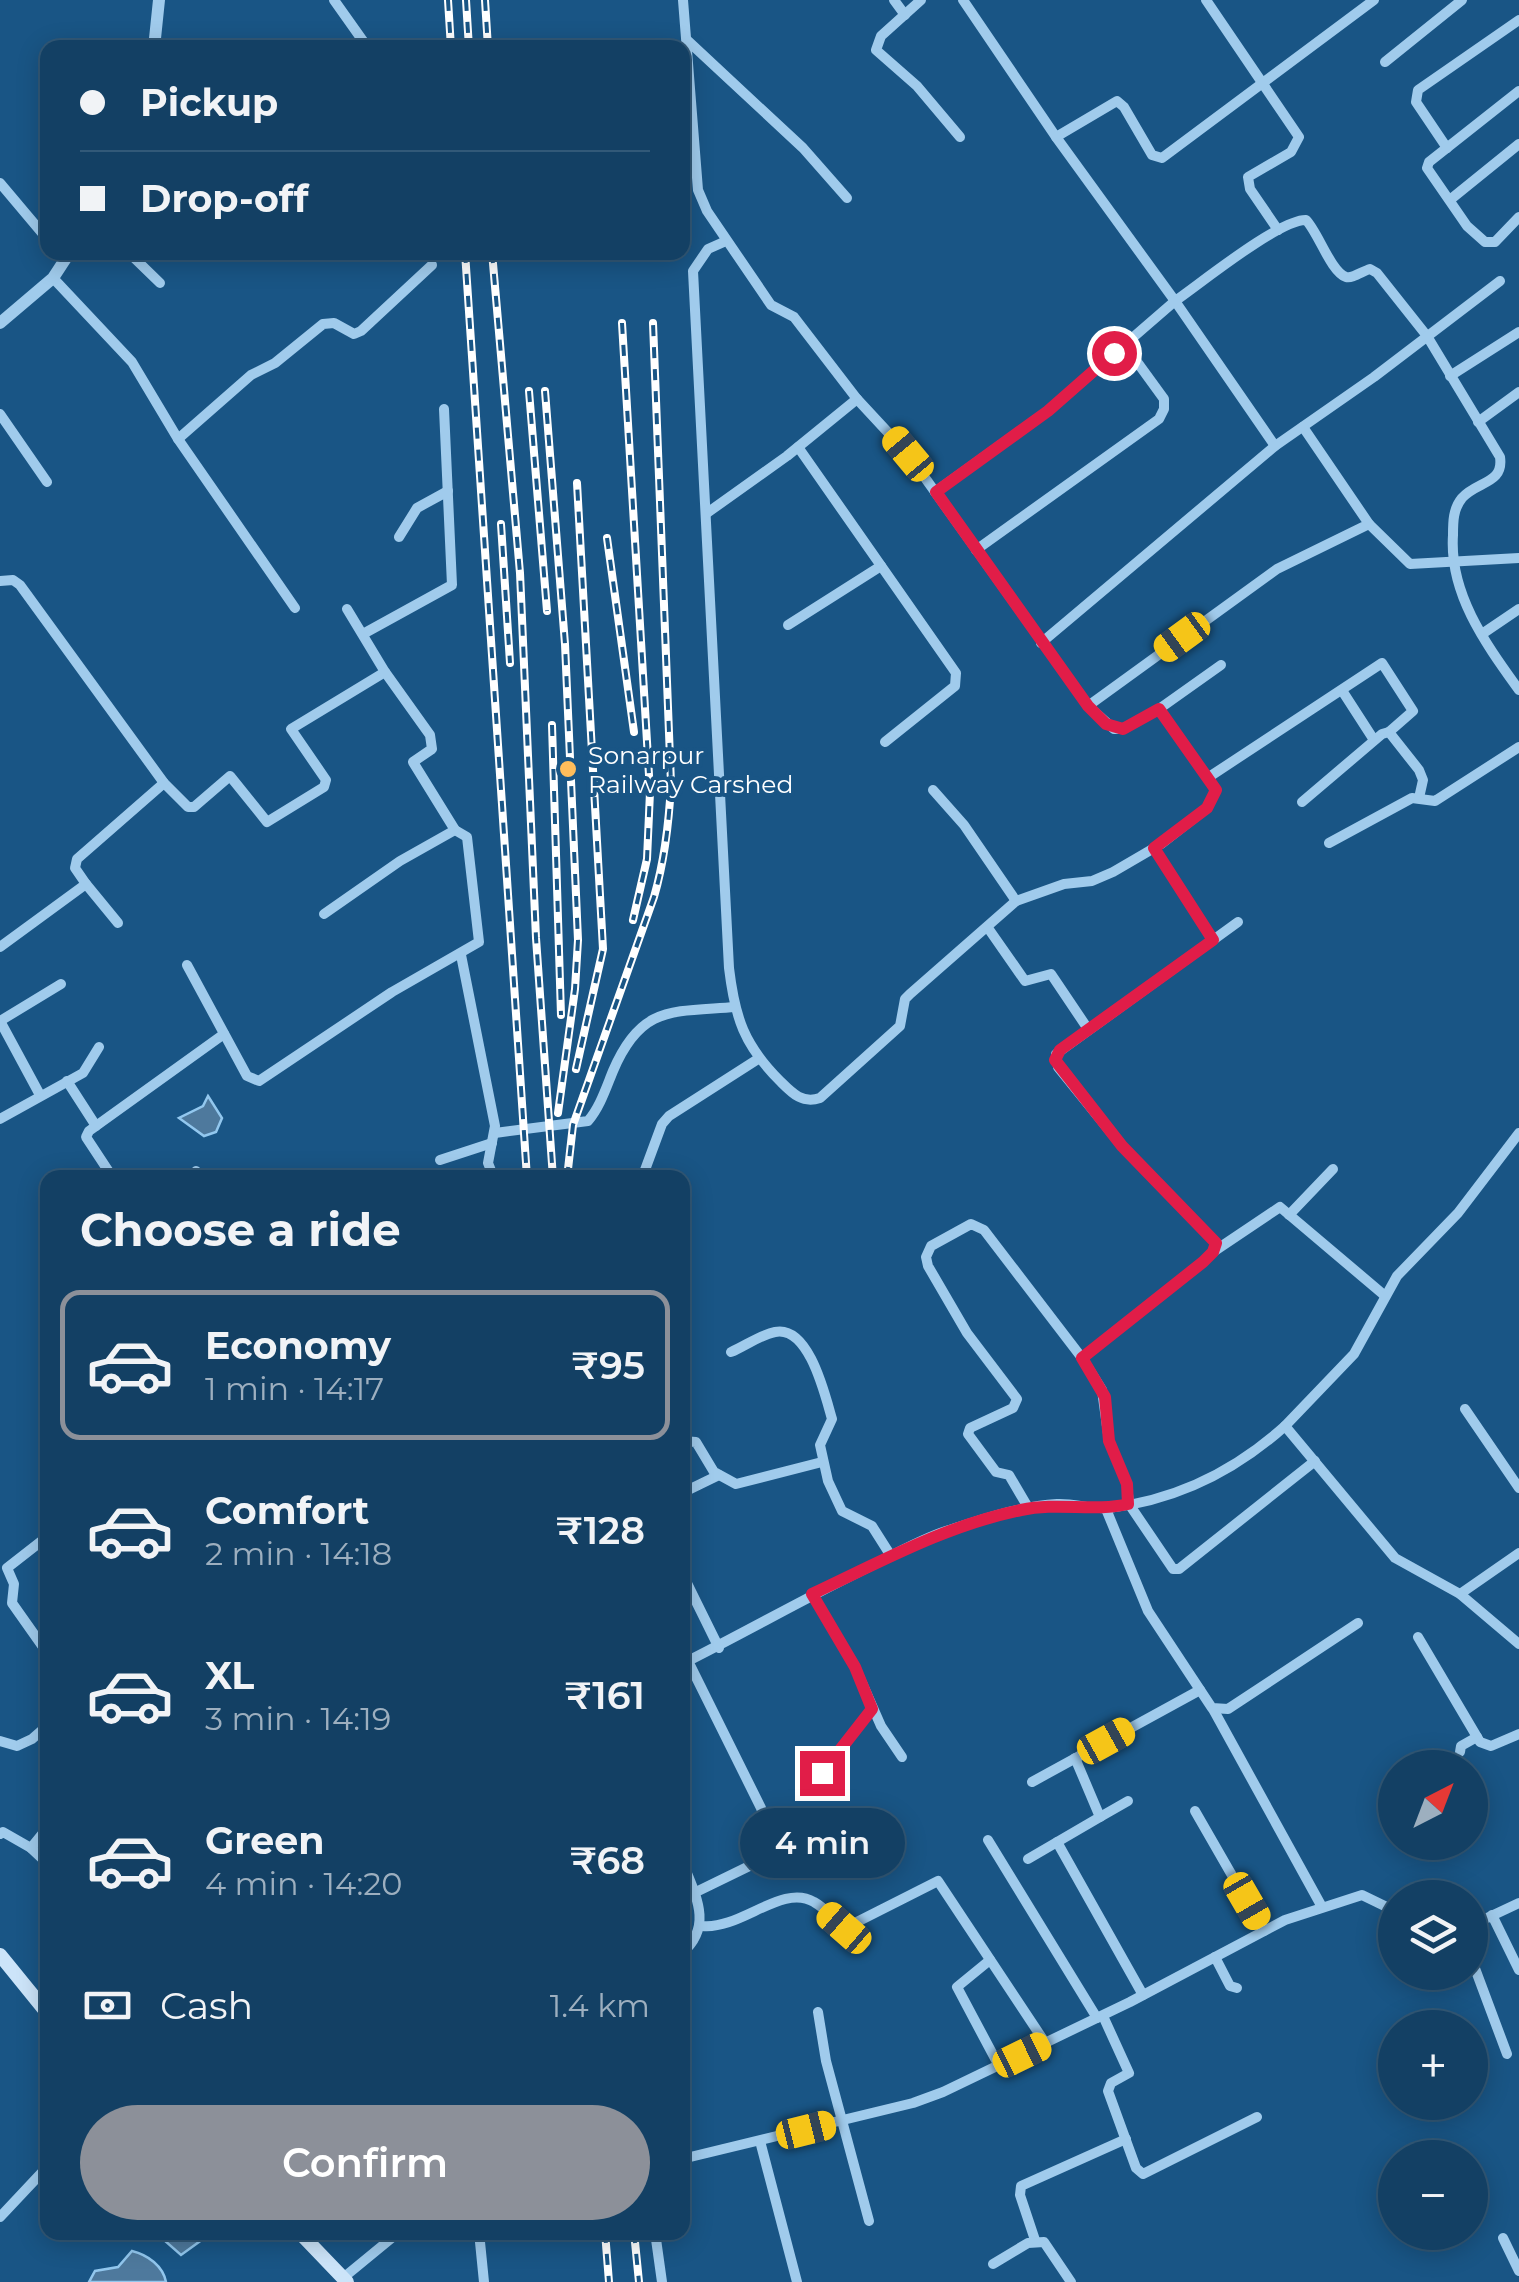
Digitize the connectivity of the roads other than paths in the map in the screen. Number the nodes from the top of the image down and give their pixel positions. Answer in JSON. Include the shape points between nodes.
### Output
{"nodes":[{"id":1,"x":159,"y":0,"type":"edge"},
{"id":2,"x":334,"y":0,"type":"edge"},
{"id":3,"x":682,"y":0,"type":"edge"},
{"id":4,"x":894,"y":0,"type":"edge"},
{"id":5,"x":921,"y":0,"type":"edge"},
{"id":6,"x":962,"y":0,"type":"edge"},
{"id":7,"x":1206,"y":0,"type":"edge"},
{"id":8,"x":1374,"y":0,"type":"edge"},
{"id":9,"x":1462,"y":0,"type":"edge"},
{"id":10,"x":905,"y":14,"type":"junction"},
{"id":11,"x":1519,"y":20,"type":"edge"},
{"id":12,"x":155,"y":40,"type":"edge"},
{"id":13,"x":362,"y":40,"type":"edge"},
{"id":14,"x":688,"y":40,"type":"edge"},
{"id":15,"x":690,"y":43,"type":"edge"},
{"id":16,"x":1384,"y":62,"type":"dead end"},
{"id":17,"x":1265,"y":85,"type":"junction"},
{"id":18,"x":1519,"y":91,"type":"edge"},
{"id":19,"x":690,"y":121,"type":"edge"},
{"id":20,"x":960,"y":137,"type":"dead end"},
{"id":21,"x":1056,"y":137,"type":"junction"},
{"id":22,"x":1519,"y":144,"type":"edge"},
{"id":23,"x":1446,"y":148,"type":"junction"},
{"id":24,"x":0,"y":183,"type":"edge"},
{"id":25,"x":847,"y":198,"type":"dead end"},
{"id":26,"x":1451,"y":199,"type":"junction"},
{"id":27,"x":1519,"y":217,"type":"edge"},
{"id":28,"x":40,"y":230,"type":"edge"},
{"id":29,"x":1278,"y":230,"type":"junction"},
{"id":30,"x":726,"y":240,"type":"junction"},
{"id":31,"x":63,"y":260,"type":"edge"},
{"id":32,"x":136,"y":260,"type":"edge"},
{"id":33,"x":432,"y":265,"type":"dead end"},
{"id":34,"x":53,"y":278,"type":"junction"},
{"id":35,"x":1500,"y":281,"type":"dead end"},
{"id":36,"x":160,"y":283,"type":"dead end"},
{"id":37,"x":1176,"y":301,"type":"junction"},
{"id":38,"x":0,"y":322,"type":"edge"},
{"id":39,"x":1519,"y":332,"type":"edge"},
{"id":40,"x":1426,"y":336,"type":"junction"},
{"id":41,"x":1124,"y":344,"type":"junction"},
{"id":42,"x":1450,"y":376,"type":"junction"},
{"id":43,"x":1519,"y":392,"type":"edge"},
{"id":44,"x":857,"y":399,"type":"junction"},
{"id":45,"x":444,"y":409,"type":"dead end"},
{"id":46,"x":0,"y":414,"type":"edge"},
{"id":47,"x":1478,"y":422,"type":"junction"},
{"id":48,"x":1303,"y":426,"type":"junction"},
{"id":49,"x":178,"y":439,"type":"junction"},
{"id":50,"x":1274,"y":446,"type":"junction"},
{"id":51,"x":798,"y":447,"type":"junction"},
{"id":52,"x":47,"y":482,"type":"dead end"},
{"id":53,"x":448,"y":491,"type":"junction"},
{"id":54,"x":936,"y":492,"type":"junction"},
{"id":55,"x":707,"y":513,"type":"junction"},
{"id":56,"x":1369,"y":524,"type":"junction"},
{"id":57,"x":399,"y":537,"type":"dead end"},
{"id":58,"x":976,"y":550,"type":"junction"},
{"id":59,"x":1519,"y":558,"type":"edge"},
{"id":60,"x":1451,"y":562,"type":"junction"},
{"id":61,"x":882,"y":566,"type":"junction"},
{"id":62,"x":0,"y":581,"type":"edge"},
{"id":63,"x":296,"y":608,"type":"dead end"},
{"id":64,"x":348,"y":609,"type":"dead end"},
{"id":65,"x":1519,"y":609,"type":"edge"},
{"id":66,"x":788,"y":624,"type":"dead end"},
{"id":67,"x":363,"y":634,"type":"junction"},
{"id":68,"x":1482,"y":634,"type":"junction"},
{"id":69,"x":1041,"y":643,"type":"junction"},
{"id":70,"x":1221,"y":665,"type":"dead end"},
{"id":71,"x":385,"y":672,"type":"junction"},
{"id":72,"x":1517,"y":685,"type":"edge"},
{"id":73,"x":1342,"y":692,"type":"junction"},
{"id":74,"x":1088,"y":706,"type":"junction"},
{"id":75,"x":1159,"y":709,"type":"junction"},
{"id":76,"x":1389,"y":732,"type":"junction"},
{"id":77,"x":1374,"y":740,"type":"junction"},
{"id":78,"x":885,"y":742,"type":"dead end"},
{"id":79,"x":1519,"y":747,"type":"edge"},
{"id":80,"x":1209,"y":777,"type":"junction"},
{"id":81,"x":164,"y":784,"type":"junction"},
{"id":82,"x":933,"y":790,"type":"dead end"},
{"id":83,"x":1419,"y":798,"type":"junction"},
{"id":84,"x":1302,"y":802,"type":"dead end"},
{"id":85,"x":455,"y":830,"type":"junction"},
{"id":86,"x":1328,"y":844,"type":"dead end"},
{"id":87,"x":1154,"y":848,"type":"junction"},
{"id":88,"x":86,"y":884,"type":"junction"},
{"id":89,"x":1016,"y":901,"type":"junction"},
{"id":90,"x":324,"y":914,"type":"dead end"},
{"id":91,"x":1238,"y":922,"type":"dead end"},
{"id":92,"x":118,"y":923,"type":"dead end"},
{"id":93,"x":988,"y":928,"type":"junction"},
{"id":94,"x":1213,"y":940,"type":"junction"},
{"id":95,"x":0,"y":947,"type":"edge"},
{"id":96,"x":461,"y":954,"type":"junction"},
{"id":97,"x":188,"y":966,"type":"dead end"},
{"id":98,"x":61,"y":984,"type":"dead end"},
{"id":99,"x":735,"y":1007,"type":"junction"},
{"id":100,"x":0,"y":1021,"type":"edge"},
{"id":101,"x":1088,"y":1029,"type":"junction"},
{"id":102,"x":224,"y":1034,"type":"junction"},
{"id":103,"x":99,"y":1047,"type":"dead end"},
{"id":104,"x":758,"y":1059,"type":"junction"},
{"id":105,"x":67,"y":1081,"type":"junction"},
{"id":106,"x":40,"y":1095,"type":"junction"},
{"id":107,"x":0,"y":1118,"type":"edge"},
{"id":108,"x":96,"y":1126,"type":"junction"},
{"id":109,"x":1519,"y":1133,"type":"edge"},
{"id":110,"x":494,"y":1138,"type":"junction"},
{"id":111,"x":440,"y":1160,"type":"dead end"},
{"id":112,"x":1333,"y":1169,"type":"dead end"},
{"id":113,"x":108,"y":1170,"type":"edge"},
{"id":114,"x":491,"y":1170,"type":"edge"},
{"id":115,"x":645,"y":1170,"type":"edge"},
{"id":116,"x":1289,"y":1215,"type":"junction"},
{"id":117,"x":1213,"y":1252,"type":"junction"},
{"id":118,"x":1384,"y":1295,"type":"junction"},
{"id":119,"x":731,"y":1352,"type":"dead end"},
{"id":120,"x":1082,"y":1358,"type":"junction"},
{"id":121,"x":1465,"y":1409,"type":"dead end"},
{"id":122,"x":1285,"y":1426,"type":"junction"},
{"id":123,"x":690,"y":1442,"type":"edge"},
{"id":124,"x":1314,"y":1461,"type":"junction"},
{"id":125,"x":822,"y":1462,"type":"junction"},
{"id":126,"x":719,"y":1476,"type":"junction"},
{"id":127,"x":1519,"y":1488,"type":"edge"},
{"id":128,"x":690,"y":1489,"type":"edge"},
{"id":129,"x":1128,"y":1504,"type":"junction"},
{"id":130,"x":1029,"y":1508,"type":"junction"},
{"id":131,"x":1106,"y":1509,"type":"junction"},
{"id":132,"x":40,"y":1542,"type":"edge"},
{"id":133,"x":1519,"y":1553,"type":"edge"},
{"id":134,"x":891,"y":1556,"type":"junction"},
{"id":135,"x":690,"y":1590,"type":"edge"},
{"id":136,"x":812,"y":1594,"type":"junction"},
{"id":137,"x":1460,"y":1594,"type":"junction"},
{"id":138,"x":1358,"y":1623,"type":"dead end"},
{"id":139,"x":1418,"y":1637,"type":"dead end"},
{"id":140,"x":40,"y":1643,"type":"edge"},
{"id":141,"x":1519,"y":1644,"type":"edge"},
{"id":142,"x":718,"y":1648,"type":"junction"},
{"id":143,"x":690,"y":1660,"type":"edge"},
{"id":144,"x":690,"y":1672,"type":"edge"},
{"id":145,"x":1200,"y":1690,"type":"junction"},
{"id":146,"x":1212,"y":1708,"type":"junction"},
{"id":147,"x":872,"y":1709,"type":"junction"},
{"id":148,"x":40,"y":1732,"type":"edge"},
{"id":149,"x":1519,"y":1734,"type":"edge"},
{"id":150,"x":1477,"y":1737,"type":"junction"},
{"id":151,"x":0,"y":1741,"type":"edge"},
{"id":152,"x":1460,"y":1750,"type":"edge"},
{"id":153,"x":902,"y":1757,"type":"dead end"},
{"id":154,"x":1075,"y":1758,"type":"junction"},
{"id":155,"x":822,"y":1773,"type":"dead end"},
{"id":156,"x":1032,"y":1782,"type":"dead end"},
{"id":157,"x":1128,"y":1801,"type":"dead end"},
{"id":158,"x":1196,"y":1811,"type":"dead end"},
{"id":159,"x":1100,"y":1817,"type":"junction"},
{"id":160,"x":0,"y":1834,"type":"edge"},
{"id":161,"x":40,"y":1838,"type":"edge"},
{"id":162,"x":988,"y":1840,"type":"dead end"},
{"id":163,"x":1057,"y":1842,"type":"junction"},
{"id":164,"x":32,"y":1848,"type":"junction"},
{"id":165,"x":40,"y":1856,"type":"edge"},
{"id":166,"x":1028,"y":1859,"type":"dead end"},
{"id":167,"x":690,"y":1882,"type":"edge"},
{"id":168,"x":694,"y":1893,"type":"junction"},
{"id":169,"x":1378,"y":1903,"type":"edge"},
{"id":170,"x":1519,"y":1904,"type":"edge"},
{"id":171,"x":1322,"y":1906,"type":"junction"},
{"id":172,"x":1492,"y":1915,"type":"junction"},
{"id":173,"x":1488,"y":1917,"type":"edge"},
{"id":174,"x":702,"y":1926,"type":"junction"},
{"id":175,"x":1264,"y":1931,"type":"junction"},
{"id":176,"x":690,"y":1947,"type":"edge"},
{"id":177,"x":0,"y":1954,"type":"edge"},
{"id":178,"x":1215,"y":1957,"type":"junction"},
{"id":179,"x":990,"y":1960,"type":"junction"},
{"id":180,"x":1519,"y":1970,"type":"edge"},
{"id":181,"x":1237,"y":1988,"type":"dead end"},
{"id":182,"x":1483,"y":1990,"type":"edge"},
{"id":183,"x":1143,"y":1995,"type":"junction"},
{"id":184,"x":40,"y":2004,"type":"edge"},
{"id":185,"x":818,"y":2012,"type":"dead end"},
{"id":186,"x":1100,"y":2017,"type":"junction"},
{"id":187,"x":1046,"y":2044,"type":"junction"},
{"id":188,"x":1507,"y":2054,"type":"dead end"},
{"id":189,"x":999,"y":2066,"type":"junction"},
{"id":190,"x":1257,"y":2117,"type":"dead end"},
{"id":191,"x":844,"y":2120,"type":"junction"},
{"id":192,"x":1126,"y":2139,"type":"junction"},
{"id":193,"x":760,"y":2141,"type":"junction"},
{"id":194,"x":690,"y":2156,"type":"edge"},
{"id":195,"x":40,"y":2174,"type":"edge"},
{"id":196,"x":0,"y":2217,"type":"edge"},
{"id":197,"x":869,"y":2221,"type":"dead end"},
{"id":198,"x":1502,"y":2238,"type":"dead end"},
{"id":199,"x":311,"y":2240,"type":"edge"},
{"id":200,"x":390,"y":2240,"type":"edge"},
{"id":201,"x":479,"y":2240,"type":"edge"},
{"id":202,"x":656,"y":2240,"type":"edge"},
{"id":203,"x":1035,"y":2240,"type":"junction"},
{"id":204,"x":993,"y":2264,"type":"dead end"},
{"id":205,"x":1519,"y":2271,"type":"edge"},
{"id":206,"x":345,"y":2280,"type":"edge"},
{"id":207,"x":484,"y":2282,"type":"edge"},
{"id":208,"x":662,"y":2282,"type":"edge"},
{"id":209,"x":797,"y":2282,"type":"edge"},
{"id":210,"x":1071,"y":2282,"type":"edge"}],
"edges":[{"from":1,"to":12,"type":"street"},
{"from":2,"to":13,"type":"street"},
{"from":3,"to":14,"type":"street"},
{"from":4,"to":10,"type":"street"},
{"from":5,"to":10,"type":"street"},
{"from":6,"to":21,"type":"street"},
{"from":7,"to":17,"type":"street"},
{"from":8,"to":17,"type":"street"},
{"from":9,"to":16,"type":"street"},
{"from":10,"to":20,"type":"street","via":[[876,50]]},
{"from":11,"to":23,"type":"street","via":[[1418,90],[1416,102]]},
{"from":15,"to":25,"type":"street"},
{"from":17,"to":21,"type":"street","via":[[1162,158],[1152,154],[1117,102]]},
{"from":17,"to":29,"type":"street","via":[[1299,137],[1290,152],[1248,177]]},
{"from":18,"to":23,"type":"street"},
{"from":19,"to":30,"type":"street","via":[[698,190]]},
{"from":21,"to":37,"type":"street"},
{"from":22,"to":26,"type":"street"},
{"from":23,"to":26,"type":"street","via":[[1427,168]]},
{"from":24,"to":28,"type":"street"},
{"from":26,"to":27,"type":"street","via":[[1485,242],[1495,242]]},
{"from":29,"to":37,"type":"street"},
{"from":29,"to":40,"type":"street","via":[[1306,220],[1344,276],[1377,273]]},
{"from":30,"to":44,"type":"street","via":[[771,305],[794,317]]},
{"from":30,"to":55,"type":"street","via":[[708,249],[693,272]]},
{"from":31,"to":34,"type":"street"},
{"from":32,"to":36,"type":"street"},
{"from":33,"to":49,"type":"street","via":[[361,331],[323,324]]},
{"from":34,"to":38,"type":"street"},
{"from":34,"to":49,"type":"street","via":[[132,362]]},
{"from":35,"to":40,"type":"street"},
{"from":37,"to":41,"type":"street"},
{"from":37,"to":50,"type":"street"},
{"from":39,"to":42,"type":"street"},
{"from":40,"to":42,"type":"street"},
{"from":40,"to":48,"type":"street"},
{"from":41,"to":54,"type":"street","via":[[1048,411]]},
{"from":41,"to":58,"type":"street","via":[[1164,399],[1158,419]]},
{"from":42,"to":47,"type":"street"},
{"from":43,"to":47,"type":"street"},
{"from":44,"to":51,"type":"street"},
{"from":44,"to":54,"type":"street"},
{"from":45,"to":53,"type":"street"},
{"from":46,"to":52,"type":"street"},
{"from":47,"to":60,"type":"street","via":[[1502,468],[1459,501]]},
{"from":48,"to":50,"type":"street"},
{"from":48,"to":56,"type":"street"},
{"from":49,"to":63,"type":"street"},
{"from":50,"to":69,"type":"street"},
{"from":51,"to":55,"type":"street"},
{"from":51,"to":61,"type":"street"},
{"from":53,"to":57,"type":"street","via":[[417,508]]},
{"from":53,"to":67,"type":"street","via":[[452,585]]},
{"from":54,"to":58,"type":"street"},
{"from":55,"to":99,"type":"street"},
{"from":56,"to":60,"type":"street","via":[[1410,564]]},
{"from":56,"to":74,"type":"street","via":[[1277,569]]},
{"from":58,"to":69,"type":"street"},
{"from":59,"to":60,"type":"street"},
{"from":60,"to":68,"type":"street"},
{"from":61,"to":66,"type":"street"},
{"from":61,"to":78,"type":"street","via":[[957,681]]},
{"from":62,"to":81,"type":"street","via":[[20,584]]},
{"from":64,"to":67,"type":"street"},
{"from":65,"to":68,"type":"street"},
{"from":67,"to":71,"type":"street"},
{"from":68,"to":72,"type":"street"},
{"from":69,"to":74,"type":"street"},
{"from":70,"to":75,"type":"street"},
{"from":71,"to":81,"type":"street","via":[[291,729],[326,784],[271,821],[230,776],[188,808]]},
{"from":71,"to":85,"type":"street","via":[[430,736],[432,749],[413,762]]},
{"from":73,"to":76,"type":"street","via":[[1382,663],[1412,711]]},
{"from":73,"to":77,"type":"street"},
{"from":73,"to":80,"type":"street"},
{"from":74,"to":75,"type":"street","via":[[1114,729]]},
{"from":75,"to":80,"type":"street"},
{"from":76,"to":77,"type":"street"},
{"from":76,"to":83,"type":"street","via":[[1420,770]]},
{"from":77,"to":84,"type":"street"},
{"from":79,"to":83,"type":"street","via":[[1435,801]]},
{"from":80,"to":87,"type":"street","via":[[1216,790],[1212,803]]},
{"from":81,"to":88,"type":"street","via":[[77,859]]},
{"from":82,"to":89,"type":"street"},
{"from":83,"to":86,"type":"street"},
{"from":85,"to":90,"type":"street"},
{"from":85,"to":96,"type":"street","via":[[468,837],[479,942]]},
{"from":87,"to":89,"type":"street","via":[[1092,882]]},
{"from":87,"to":94,"type":"street"},
{"from":88,"to":92,"type":"street"},
{"from":88,"to":95,"type":"street"},
{"from":89,"to":93,"type":"street"},
{"from":91,"to":94,"type":"street"},
{"from":93,"to":101,"type":"street","via":[[1026,980],[1051,974]]},
{"from":93,"to":104,"type":"street","via":[[910,994],[900,1026],[820,1098],[793,1094]]},
{"from":94,"to":101,"type":"street"},
{"from":96,"to":102,"type":"street","via":[[259,1082],[246,1076]]},
{"from":96,"to":110,"type":"street"},
{"from":97,"to":102,"type":"street"},
{"from":98,"to":100,"type":"street"},
{"from":99,"to":104,"type":"street"},
{"from":99,"to":110,"type":"street","via":[[663,1013],[644,1024],[620,1053],[588,1121]]},
{"from":100,"to":106,"type":"street"},
{"from":101,"to":117,"type":"street","via":[[1056,1054],[1058,1067],[1122,1146],[1216,1243]]},
{"from":102,"to":108,"type":"street"},
{"from":103,"to":105,"type":"street","via":[[83,1072]]},
{"from":104,"to":115,"type":"street","via":[[669,1116]]},
{"from":105,"to":106,"type":"street"},
{"from":105,"to":108,"type":"street"},
{"from":106,"to":107,"type":"street"},
{"from":108,"to":113,"type":"street","via":[[86,1138]]},
{"from":109,"to":118,"type":"street"},
{"from":110,"to":111,"type":"street"},
{"from":110,"to":114,"type":"street"},
{"from":112,"to":116,"type":"street"},
{"from":116,"to":117,"type":"street","via":[[1280,1207]]},
{"from":116,"to":118,"type":"street"},
{"from":117,"to":120,"type":"street"},
{"from":118,"to":122,"type":"street","via":[[1354,1354]]},
{"from":119,"to":125,"type":"street","via":[[772,1332],[792,1335],[802,1345],[832,1419],[820,1445]]},
{"from":120,"to":129,"type":"street","via":[[1105,1397],[1109,1441]]},
{"from":120,"to":130,"type":"street","via":[[980,1226],[971,1224],[931,1246],[926,1256],[936,1284],[1018,1402],[968,1434],[996,1472],[1010,1475]]},
{"from":121,"to":127,"type":"street"},
{"from":122,"to":124,"type":"street"},
{"from":122,"to":129,"type":"street","via":[[1232,1468]]},
{"from":123,"to":126,"type":"street"},
{"from":124,"to":129,"type":"street","via":[[1179,1569],[1168,1565]]},
{"from":124,"to":137,"type":"street","via":[[1395,1558]]},
{"from":125,"to":126,"type":"street","via":[[744,1485]]},
{"from":125,"to":134,"type":"street","via":[[842,1511],[872,1526]]},
{"from":126,"to":128,"type":"street"},
{"from":129,"to":131,"type":"street"},
{"from":130,"to":131,"type":"street"},
{"from":130,"to":134,"type":"street","via":[[944,1532]]},
{"from":131,"to":145,"type":"street","via":[[1148,1611]]},
{"from":132,"to":140,"type":"street","via":[[7,1568],[12,1603]]},
{"from":133,"to":137,"type":"street"},
{"from":134,"to":136,"type":"street"},
{"from":135,"to":142,"type":"street"},
{"from":136,"to":142,"type":"street"},
{"from":136,"to":147,"type":"street"},
{"from":137,"to":141,"type":"street"},
{"from":138,"to":146,"type":"street","via":[[1228,1709]]},
{"from":139,"to":150,"type":"street"},
{"from":142,"to":143,"type":"street"},
{"from":144,"to":168,"type":"street","via":[[775,1851]]},
{"from":145,"to":146,"type":"street"},
{"from":145,"to":154,"type":"street"},
{"from":146,"to":171,"type":"street"},
{"from":147,"to":153,"type":"street"},
{"from":147,"to":155,"type":"street"},
{"from":148,"to":151,"type":"street","via":[[18,1746]]},
{"from":149,"to":150,"type":"street","via":[[1491,1746]]},
{"from":150,"to":152,"type":"street"},
{"from":154,"to":156,"type":"street"},
{"from":154,"to":159,"type":"street"},
{"from":157,"to":159,"type":"street"},
{"from":158,"to":175,"type":"street"},
{"from":159,"to":163,"type":"street"},
{"from":160,"to":164,"type":"street"},
{"from":161,"to":164,"type":"street"},
{"from":162,"to":186,"type":"street"},
{"from":163,"to":166,"type":"street"},
{"from":163,"to":183,"type":"street"},
{"from":164,"to":165,"type":"street"},
{"from":167,"to":168,"type":"street"},
{"from":168,"to":174,"type":"street"},
{"from":169,"to":171,"type":"street","via":[[1362,1895]]},
{"from":170,"to":172,"type":"street"},
{"from":171,"to":175,"type":"street"},
{"from":172,"to":173,"type":"street"},
{"from":172,"to":180,"type":"street"},
{"from":174,"to":176,"type":"street"},
{"from":174,"to":179,"type":"street","via":[[721,1928],[784,1897],[811,1899],[844,1928],[938,1881]]},
{"from":175,"to":178,"type":"street"},
{"from":177,"to":184,"type":"main road"},
{"from":178,"to":181,"type":"street"},
{"from":178,"to":183,"type":"street"},
{"from":179,"to":187,"type":"street"},
{"from":179,"to":189,"type":"street","via":[[957,1987]]},
{"from":182,"to":188,"type":"street"},
{"from":183,"to":186,"type":"street"},
{"from":185,"to":191,"type":"street"},
{"from":186,"to":187,"type":"street"},
{"from":186,"to":192,"type":"street","via":[[1128,2068],[1108,2092]]},
{"from":187,"to":189,"type":"street"},
{"from":189,"to":191,"type":"street","via":[[913,2103]]},
{"from":190,"to":192,"type":"street","via":[[1143,2174]]},
{"from":191,"to":193,"type":"street"},
{"from":191,"to":197,"type":"street"},
{"from":192,"to":203,"type":"street","via":[[1021,2186]]},
{"from":193,"to":194,"type":"street"},
{"from":193,"to":209,"type":"street"},
{"from":195,"to":196,"type":"street"},
{"from":198,"to":205,"type":"street"},
{"from":199,"to":206,"type":"main road"},
{"from":200,"to":206,"type":"street"},
{"from":201,"to":207,"type":"street"},
{"from":202,"to":208,"type":"street"},
{"from":203,"to":204,"type":"street"},
{"from":203,"to":210,"type":"street","via":[[1050,2247]]}]}
